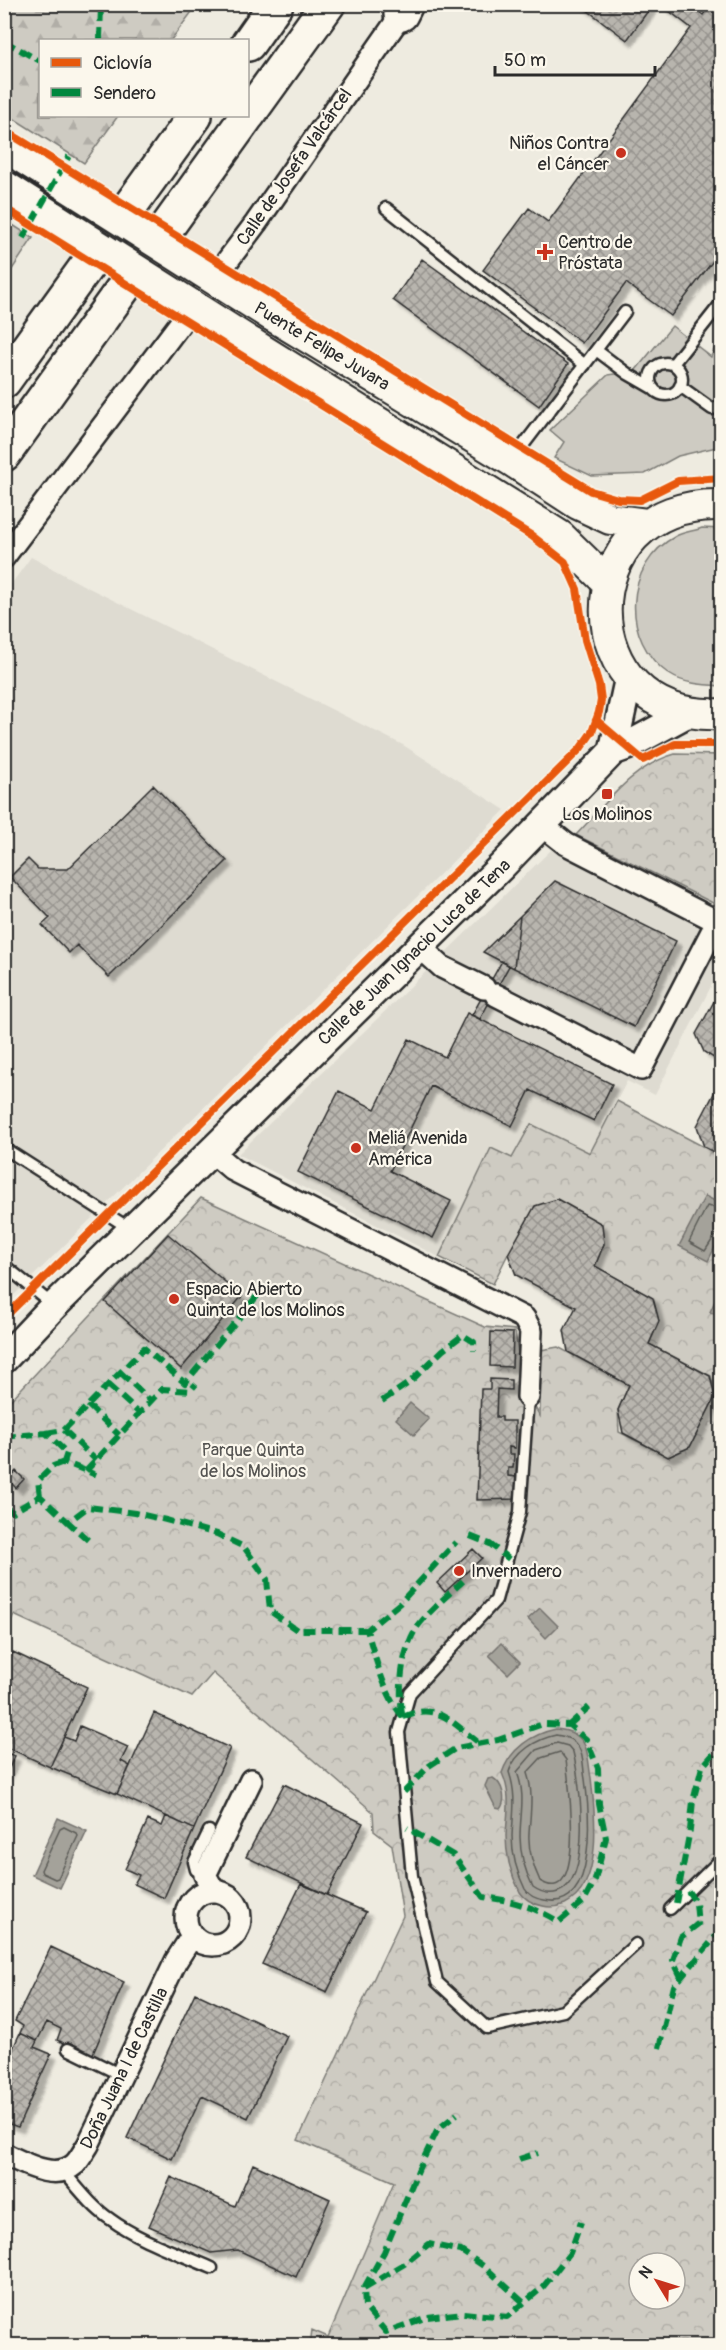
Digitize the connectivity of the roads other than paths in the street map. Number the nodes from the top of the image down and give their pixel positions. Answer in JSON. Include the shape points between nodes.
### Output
{"nodes":[{"id":1,"x":276,"y":4,"type":"edge"},
{"id":2,"x":328,"y":4,"type":"edge"},
{"id":3,"x":405,"y":8,"type":"edge"},
{"id":4,"x":249,"y":43,"type":"edge"},
{"id":5,"x":249,"y":112,"type":"edge"},
{"id":6,"x":194,"y":117,"type":"edge"},
{"id":7,"x":246,"y":117,"type":"edge"},
{"id":8,"x":4,"y":146,"type":"edge"},
{"id":9,"x":4,"y":186,"type":"edge"},
{"id":10,"x":386,"y":208,"type":"dead end"},
{"id":11,"x":722,"y":302,"type":"edge"},
{"id":12,"x":625,"y":312,"type":"dead end"},
{"id":13,"x":596,"y":350,"type":"junction"},
{"id":14,"x":585,"y":364,"type":"junction"},
{"id":15,"x":673,"y":364,"type":"junction"},
{"id":16,"x":4,"y":381,"type":"edge"},
{"id":17,"x":680,"y":386,"type":"junction"},
{"id":18,"x":654,"y":389,"type":"junction"},
{"id":19,"x":722,"y":406,"type":"edge"},
{"id":20,"x":4,"y":454,"type":"edge"},
{"id":21,"x":512,"y":460,"type":"junction"},
{"id":22,"x":721,"y":504,"type":"edge"},
{"id":23,"x":648,"y":524,"type":"junction"},
{"id":24,"x":4,"y":556,"type":"edge"},
{"id":25,"x":608,"y":583,"type":"junction"},
{"id":26,"x":629,"y":677,"type":"junction"},
{"id":27,"x":688,"y":712,"type":"junction"},
{"id":28,"x":722,"y":714,"type":"edge"},
{"id":29,"x":613,"y":751,"type":"junction"},
{"id":30,"x":542,"y":825,"type":"junction"},
{"id":31,"x":719,"y":923,"type":"edge"},
{"id":32,"x":420,"y":947,"type":"junction"},
{"id":33,"x":4,"y":1148,"type":"edge"},
{"id":34,"x":212,"y":1151,"type":"junction"},
{"id":35,"x":132,"y":1230,"type":"junction"},
{"id":36,"x":4,"y":1265,"type":"edge"},
{"id":37,"x":54,"y":1306,"type":"junction"},
{"id":38,"x":6,"y":1353,"type":"edge"},
{"id":39,"x":528,"y":1397,"type":"joint"},
{"id":40,"x":251,"y":1780,"type":"dead end"},
{"id":41,"x":209,"y":1831,"type":"dead end"},
{"id":42,"x":722,"y":1858,"type":"edge"},
{"id":43,"x":210,"y":1883,"type":"junction"},
{"id":44,"x":670,"y":1909,"type":"dead end"},
{"id":45,"x":192,"y":1936,"type":"junction"},
{"id":46,"x":636,"y":1944,"type":"dead end"},
{"id":47,"x":68,"y":2049,"type":"dead end"},
{"id":48,"x":121,"y":2075,"type":"junction"},
{"id":49,"x":4,"y":2154,"type":"edge"},
{"id":50,"x":64,"y":2172,"type":"junction"},
{"id":51,"x":212,"y":2268,"type":"dead end"}],
"edges":[{"from":1,"to":4,"type":"highway"},
{"from":2,"to":5,"type":"highway"},
{"from":3,"to":24,"type":"street","name":"Calle de Josefa Valcárcel","via":[[256,223]]},
{"from":6,"to":16,"type":"highway"},
{"from":7,"to":20,"type":"highway"},
{"from":8,"to":21,"type":"main road","name":"Puente Felipe Juvara","bridge":true,"via":[[271,315]]},
{"from":9,"to":25,"type":"main road","name":"Puente Felipe Juvara","bridge":true,"via":[[561,536]]},
{"from":10,"to":14,"type":"lane"},
{"from":11,"to":15,"type":"lane"},
{"from":12,"to":13,"type":"lane"},
{"from":13,"to":14,"type":"lane"},
{"from":13,"to":18,"type":"lane"},
{"from":14,"to":21,"type":"lane"},
{"from":15,"to":17,"type":"lane","via":[[682,376]]},
{"from":15,"to":18,"type":"lane","via":[[663,363],[654,369],[650,379]]},
{"from":17,"to":18,"type":"lane","via":[[668,395]]},
{"from":17,"to":19,"type":"lane","via":[[712,409]]},
{"from":21,"to":23,"type":"main road","name":"Puente Felipe Juvara","via":[[578,504],[610,519]]},
{"from":22,"to":23,"type":"main road","via":[[675,510]]},
{"from":23,"to":25,"type":"main road","via":[[630,540]]},
{"from":25,"to":26,"type":"main road","via":[[607,632],[615,656]]},
{"from":26,"to":27,"type":"main road","via":[[666,705]]},
{"from":26,"to":29,"type":"street"},
{"from":27,"to":28,"type":"main road"},
{"from":27,"to":29,"type":"street","name":"Calle de Juan Ignacio Luca de Tena"},
{"from":29,"to":30,"type":"street","name":"Calle de Juan Ignacio Luca de Tena"},
{"from":30,"to":31,"type":"street","via":[[566,844]]},
{"from":30,"to":32,"type":"street","name":"Calle de Juan Ignacio Luca de Tena"},
{"from":31,"to":32,"type":"street","via":[[641,1069],[442,967]]},
{"from":32,"to":34,"type":"street","name":"Calle de Juan Ignacio Luca de Tena"},
{"from":33,"to":35,"type":"lane"},
{"from":34,"to":35,"type":"street","name":"Calle de Juan Ignacio Luca de Tena"},
{"from":34,"to":39,"type":"street","via":[[233,1170],[524,1318],[531,1331]]},
{"from":35,"to":37,"type":"street","name":"Calle de Juan Ignacio Luca de Tena"},
{"from":36,"to":37,"type":"lane"},
{"from":37,"to":38,"type":"street","name":"Calle de Juan Ignacio Luca de Tena"},
{"from":39,"to":46,"type":"lane","via":[[520,1512],[496,1600],[410,1693],[399,1732],[412,1876],[437,1982],[487,2028],[562,2011]]},
{"from":40,"to":43,"type":"street"},
{"from":41,"to":43,"type":"lane","via":[[194,1862],[196,1870]]},
{"from":42,"to":44,"type":"lane"},
{"from":43,"to":45,"type":"street","via":[[190,1902],[185,1920]]},
{"from":43,"to":45,"type":"street","via":[[236,1904],[240,1913],[237,1930],[216,1945]]},
{"from":45,"to":48,"type":"street","name":"Doña Juana I de Castilla"},
{"from":47,"to":48,"type":"lane"},
{"from":48,"to":50,"type":"street","name":"Doña Juana I de Castilla","via":[[88,2145]]},
{"from":49,"to":50,"type":"street","via":[[51,2172]]},
{"from":50,"to":51,"type":"lane","via":[[88,2199],[124,2229]]}]}
